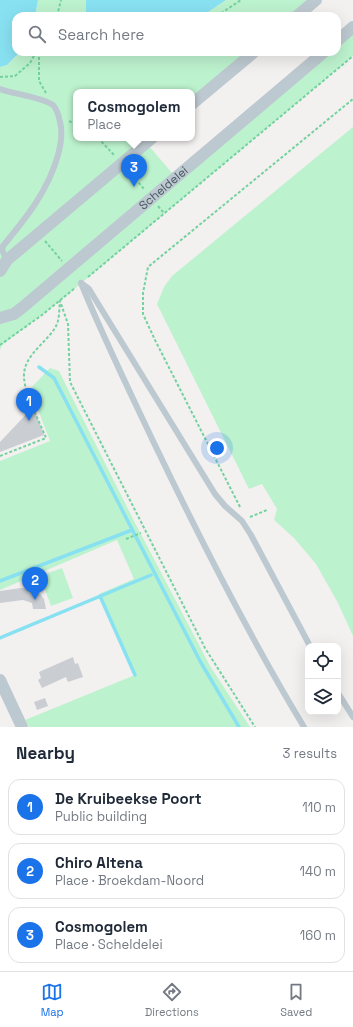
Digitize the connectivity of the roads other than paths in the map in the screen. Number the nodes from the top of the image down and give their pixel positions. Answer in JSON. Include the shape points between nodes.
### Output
{"nodes":[{"id":1,"x":316,"y":0,"type":"edge"},
{"id":2,"x":302,"y":12,"type":"edge"},
{"id":3,"x":353,"y":27,"type":"edge"},
{"id":4,"x":341,"y":38,"type":"edge"},
{"id":5,"x":249,"y":56,"type":"edge"},
{"id":6,"x":319,"y":56,"type":"edge"},
{"id":7,"x":0,"y":89,"type":"edge"},
{"id":8,"x":195,"y":101,"type":"edge"},
{"id":9,"x":148,"y":141,"type":"edge"},
{"id":10,"x":7,"y":260,"type":"junction"},
{"id":11,"x":0,"y":271,"type":"edge"},
{"id":12,"x":0,"y":318,"type":"edge"},
{"id":13,"x":308,"y":643,"type":"edge"},
{"id":14,"x":0,"y":680,"type":"edge"},
{"id":15,"x":341,"y":697,"type":"edge"},
{"id":16,"x":353,"y":717,"type":"edge"},
{"id":17,"x":22,"y":727,"type":"edge"},
{"id":18,"x":304,"y":727,"type":"edge"}],
"edges":[{"from":1,"to":2,"type":"street"},
{"from":3,"to":4,"type":"street"},
{"from":5,"to":8,"type":"street"},
{"from":6,"to":12,"type":"street","name":"Scheldelei","via":[[23,308]]},
{"from":7,"to":10,"type":"lane","via":[[42,100],[53,106],[59,116],[62,130],[54,170],[41,197],[3,246],[2,250]]},
{"from":9,"to":10,"type":"street"},
{"from":10,"to":11,"type":"street"},
{"from":13,"to":18,"type":"lane","via":[[242,521],[215,494],[89,289],[81,283],[98,325],[180,498],[280,687]]},
{"from":14,"to":17,"type":"street"},
{"from":15,"to":16,"type":"lane"}]}
